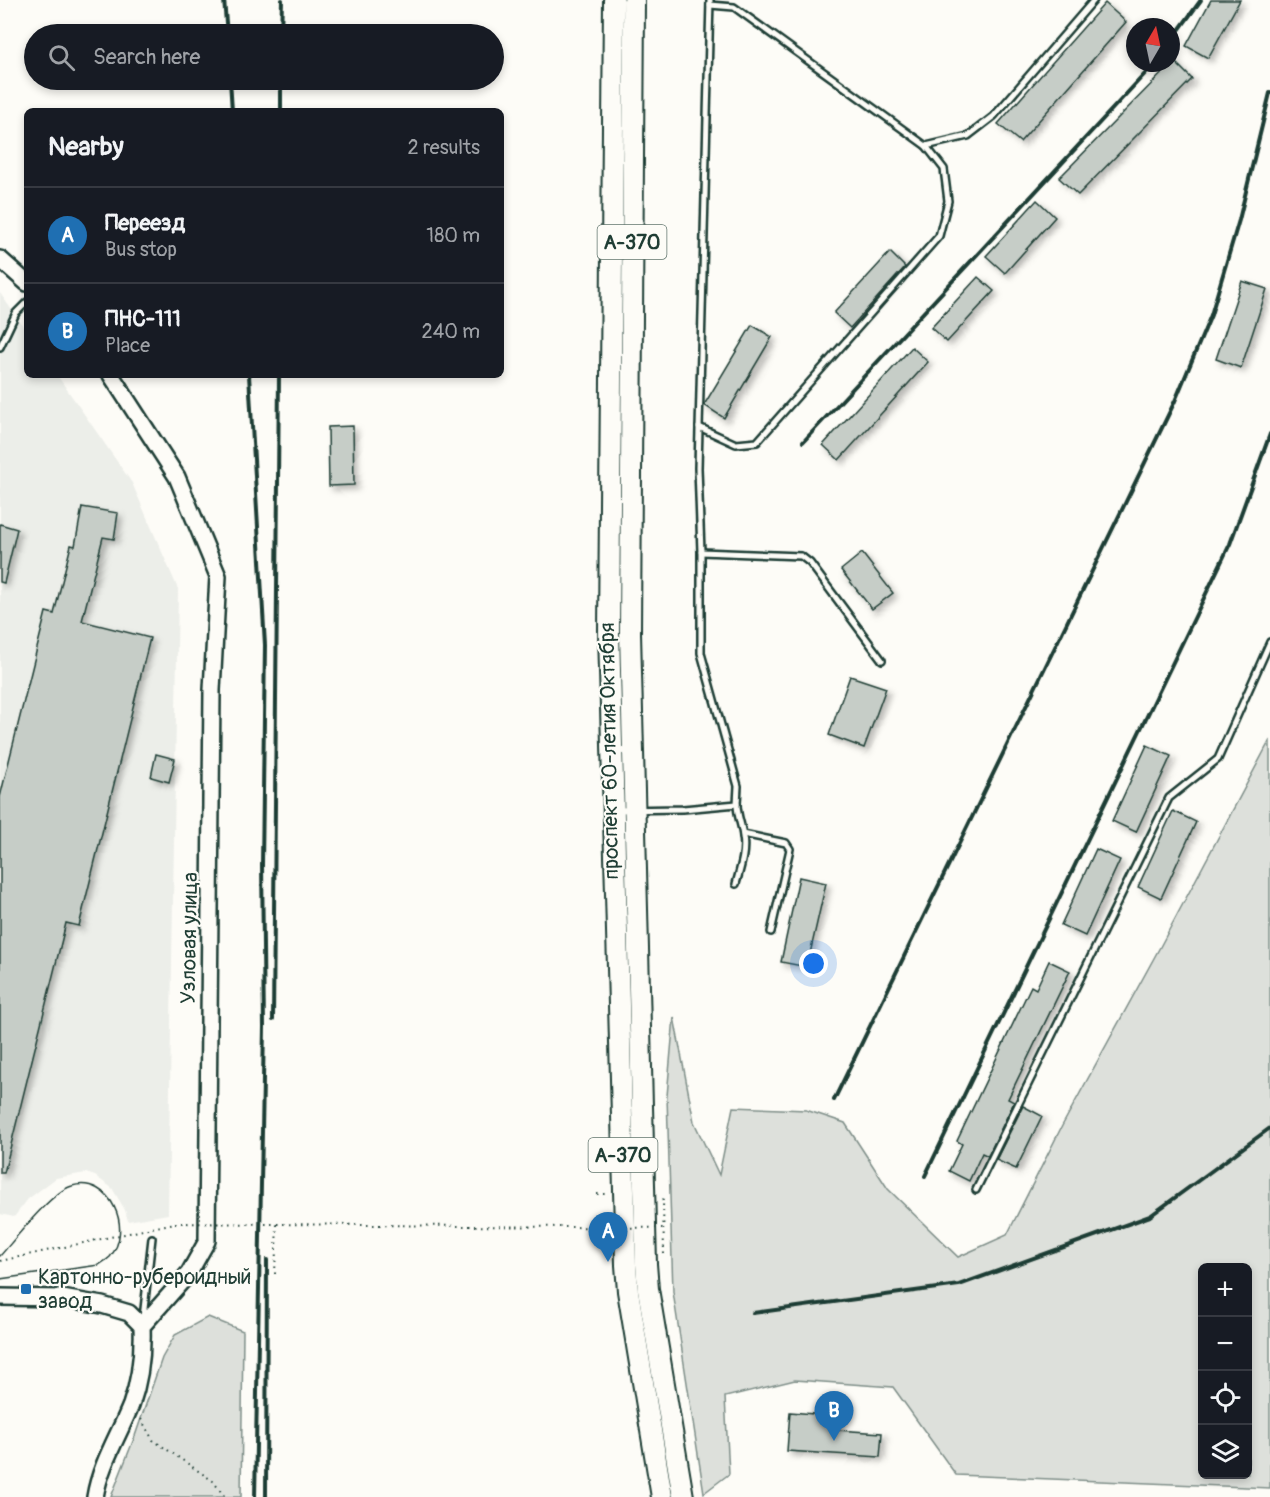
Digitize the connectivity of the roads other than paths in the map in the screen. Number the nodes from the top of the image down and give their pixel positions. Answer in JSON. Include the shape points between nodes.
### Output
{"nodes":[{"id":1,"x":614,"y":0,"type":"edge"},
{"id":2,"x":634,"y":0,"type":"edge"},
{"id":3,"x":1094,"y":0,"type":"edge"},
{"id":4,"x":710,"y":3,"type":"edge"},
{"id":5,"x":926,"y":147,"type":"junction"},
{"id":6,"x":0,"y":259,"type":"edge"},
{"id":7,"x":24,"y":281,"type":"edge"},
{"id":8,"x":24,"y":305,"type":"edge"},
{"id":9,"x":0,"y":347,"type":"edge"},
{"id":10,"x":113,"y":378,"type":"edge"},
{"id":11,"x":699,"y":427,"type":"junction"},
{"id":12,"x":701,"y":552,"type":"junction"},
{"id":13,"x":1270,"y":642,"type":"edge"},
{"id":14,"x":882,"y":660,"type":"dead end"},
{"id":15,"x":737,"y":804,"type":"junction"},
{"id":16,"x":615,"y":810,"type":"junction"},
{"id":17,"x":635,"y":810,"type":"junction"},
{"id":18,"x":743,"y":834,"type":"junction"},
{"id":19,"x":736,"y":884,"type":"dead end"},
{"id":20,"x":771,"y":933,"type":"dead end"},
{"id":21,"x":976,"y":1190,"type":"dead end"},
{"id":22,"x":152,"y":1238,"type":"dead end"},
{"id":23,"x":0,"y":1297,"type":"edge"},
{"id":24,"x":142,"y":1326,"type":"junction"},
{"id":25,"x":95,"y":1497,"type":"edge"},
{"id":26,"x":663,"y":1497,"type":"edge"},
{"id":27,"x":683,"y":1497,"type":"edge"}],
"edges":[{"from":1,"to":16,"type":"highway","name":"проспект 60-летия Октября","number":"А-370","via":[[609,633]]},
{"from":2,"to":17,"type":"highway","name":"проспект 60-летия Октября","number":"А-370","via":[[630,564]]},
{"from":3,"to":5,"type":"lane","via":[[994,116],[968,136]]},
{"from":4,"to":5,"type":"lane","via":[[734,7]]},
{"from":4,"to":11,"type":"lane"},
{"from":5,"to":11,"type":"lane","via":[[944,169],[948,201],[939,236],[757,442],[735,444]]},
{"from":6,"to":7,"type":"street"},
{"from":8,"to":9,"type":"lane"},
{"from":10,"to":24,"type":"street","name":"Узловая улица","via":[[177,477],[218,576],[212,690],[207,1241],[189,1273]]},
{"from":11,"to":12,"type":"lane"},
{"from":12,"to":14,"type":"lane","via":[[801,556]]},
{"from":12,"to":15,"type":"lane","via":[[701,653],[738,786]]},
{"from":13,"to":21,"type":"lane","via":[[1218,759],[1169,798]]},
{"from":15,"to":17,"type":"lane"},
{"from":15,"to":18,"type":"lane"},
{"from":16,"to":17,"type":"lane"},
{"from":16,"to":26,"type":"highway","name":"проспект 60-летия Октября","number":"А-370","via":[[626,1265]]},
{"from":17,"to":27,"type":"highway","name":"проспект 60-летия Октября","number":"А-370","via":[[646,1264]]},
{"from":18,"to":19,"type":"lane"},
{"from":18,"to":20,"type":"lane","via":[[786,843],[790,849]]},
{"from":22,"to":24,"type":"lane"},
{"from":23,"to":24,"type":"street","via":[[62,1298],[102,1305],[129,1314]]},
{"from":24,"to":25,"type":"street","via":[[138,1377],[131,1403]]}]}
